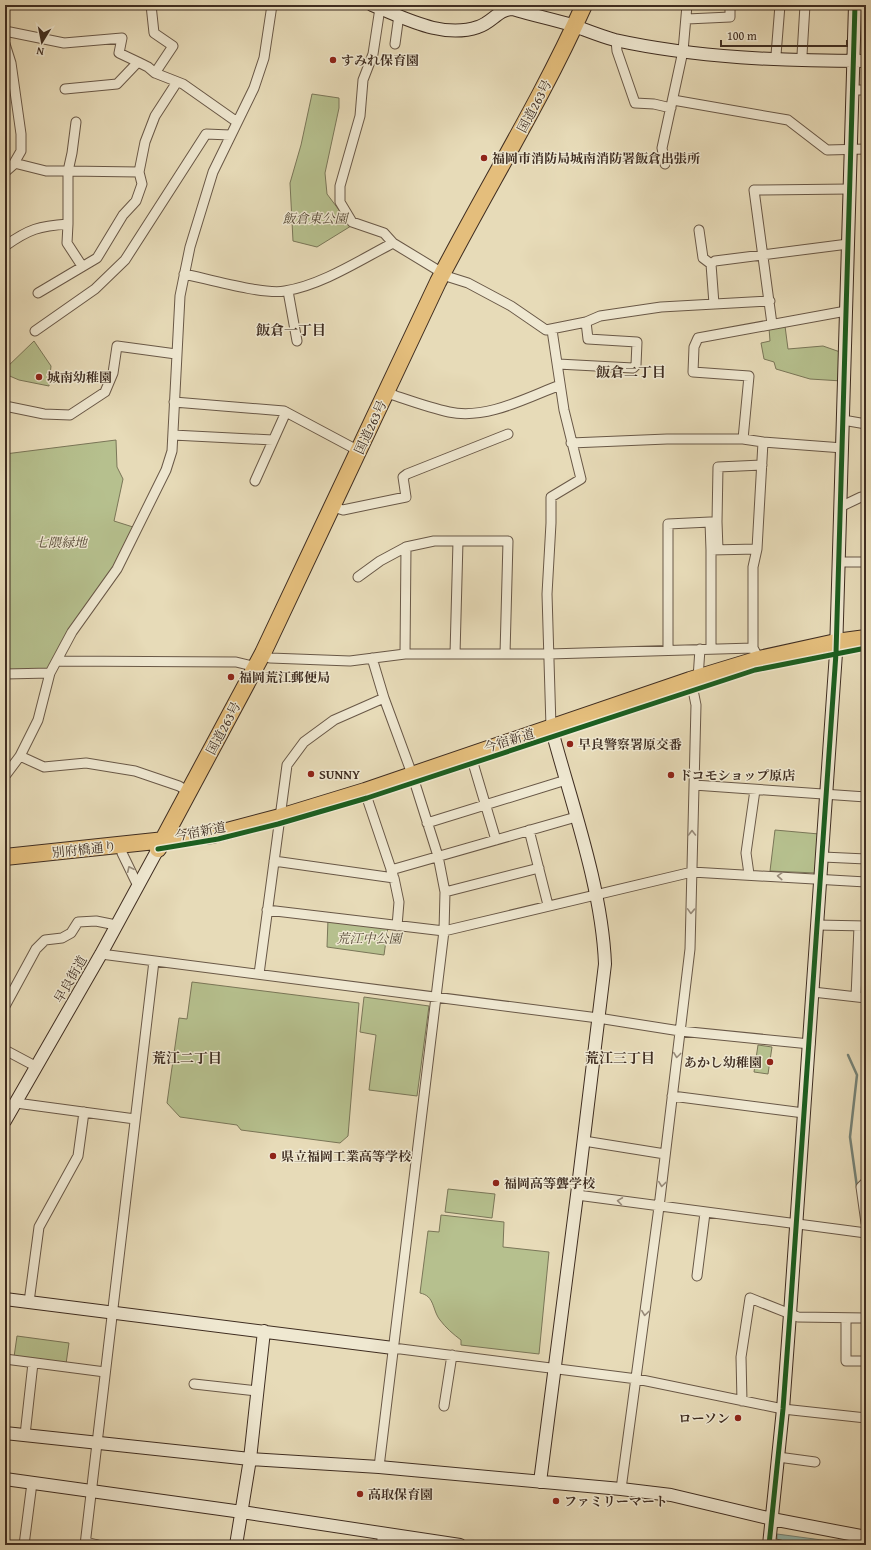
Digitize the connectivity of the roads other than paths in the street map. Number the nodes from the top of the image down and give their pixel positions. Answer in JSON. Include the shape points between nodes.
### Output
{"nodes":[{"id":1,"x":150,"y":5,"type":"edge"},
{"id":2,"x":272,"y":5,"type":"edge"},
{"id":3,"x":584,"y":5,"type":"edge"},
{"id":4,"x":687,"y":5,"type":"edge"},
{"id":5,"x":730,"y":5,"type":"edge"},
{"id":6,"x":780,"y":5,"type":"edge"},
{"id":7,"x":805,"y":5,"type":"edge"},
{"id":8,"x":855,"y":5,"type":"edge"},
{"id":9,"x":504,"y":7,"type":"edge"},
{"id":10,"x":386,"y":9,"type":"edge"},
{"id":11,"x":687,"y":19,"type":"junction"},
{"id":12,"x":574,"y":26,"type":"junction"},
{"id":13,"x":5,"y":31,"type":"edge"},
{"id":14,"x":616,"y":40,"type":"junction"},
{"id":15,"x":5,"y":44,"type":"edge"},
{"id":16,"x":395,"y":44,"type":"dead end"},
{"id":17,"x":683,"y":48,"type":"junction"},
{"id":18,"x":776,"y":55,"type":"junction"},
{"id":19,"x":802,"y":55,"type":"junction"},
{"id":20,"x":858,"y":57,"type":"edge"},
{"id":21,"x":866,"y":60,"type":"edge"},
{"id":22,"x":138,"y":62,"type":"junction"},
{"id":23,"x":155,"y":73,"type":"junction"},
{"id":24,"x":177,"y":82,"type":"junction"},
{"id":25,"x":65,"y":89,"type":"dead end"},
{"id":26,"x":854,"y":90,"type":"junction"},
{"id":27,"x":866,"y":90,"type":"edge"},
{"id":28,"x":672,"y":104,"type":"junction"},
{"id":29,"x":76,"y":122,"type":"dead end"},
{"id":30,"x":238,"y":122,"type":"junction"},
{"id":31,"x":230,"y":135,"type":"junction"},
{"id":32,"x":866,"y":149,"type":"edge"},
{"id":33,"x":851,"y":150,"type":"junction"},
{"id":34,"x":14,"y":163,"type":"junction"},
{"id":35,"x":665,"y":164,"type":"dead end"},
{"id":36,"x":68,"y":171,"type":"junction"},
{"id":37,"x":5,"y":172,"type":"edge"},
{"id":38,"x":138,"y":172,"type":"junction"},
{"id":39,"x":850,"y":189,"type":"junction"},
{"id":40,"x":68,"y":224,"type":"junction"},
{"id":41,"x":699,"y":230,"type":"dead end"},
{"id":42,"x":393,"y":244,"type":"junction"},
{"id":43,"x":848,"y":244,"type":"junction"},
{"id":44,"x":5,"y":246,"type":"edge"},
{"id":45,"x":764,"y":256,"type":"junction"},
{"id":46,"x":712,"y":264,"type":"junction"},
{"id":47,"x":82,"y":266,"type":"junction"},
{"id":48,"x":184,"y":274,"type":"junction"},
{"id":49,"x":442,"y":274,"type":"junction"},
{"id":50,"x":288,"y":291,"type":"junction"},
{"id":51,"x":38,"y":293,"type":"dead end"},
{"id":52,"x":770,"y":301,"type":"junction"},
{"id":53,"x":714,"y":304,"type":"junction"},
{"id":54,"x":846,"y":311,"type":"junction"},
{"id":55,"x":586,"y":322,"type":"junction"},
{"id":56,"x":772,"y":324,"type":"junction"},
{"id":57,"x":552,"y":330,"type":"junction"},
{"id":58,"x":35,"y":332,"type":"dead end"},
{"id":59,"x":298,"y":341,"type":"dead end"},
{"id":60,"x":176,"y":354,"type":"junction"},
{"id":61,"x":558,"y":364,"type":"junction"},
{"id":62,"x":560,"y":385,"type":"junction"},
{"id":63,"x":386,"y":391,"type":"junction"},
{"id":64,"x":174,"y":402,"type":"junction"},
{"id":65,"x":5,"y":406,"type":"edge"},
{"id":66,"x":286,"y":412,"type":"junction"},
{"id":67,"x":843,"y":420,"type":"junction"},
{"id":68,"x":866,"y":424,"type":"edge"},
{"id":69,"x":173,"y":434,"type":"junction"},
{"id":70,"x":508,"y":434,"type":"dead end"},
{"id":71,"x":743,"y":439,"type":"junction"},
{"id":72,"x":273,"y":440,"type":"junction"},
{"id":73,"x":763,"y":442,"type":"junction"},
{"id":74,"x":571,"y":443,"type":"junction"},
{"id":75,"x":842,"y":448,"type":"junction"},
{"id":76,"x":358,"y":450,"type":"junction"},
{"id":77,"x":762,"y":465,"type":"junction"},
{"id":78,"x":255,"y":482,"type":"dead end"},
{"id":79,"x":866,"y":497,"type":"edge"},
{"id":80,"x":333,"y":506,"type":"junction"},
{"id":81,"x":840,"y":507,"type":"junction"},
{"id":82,"x":714,"y":522,"type":"junction"},
{"id":83,"x":458,"y":541,"type":"junction"},
{"id":84,"x":406,"y":547,"type":"junction"},
{"id":85,"x":757,"y":548,"type":"junction"},
{"id":86,"x":714,"y":550,"type":"junction"},
{"id":87,"x":839,"y":562,"type":"junction"},
{"id":88,"x":866,"y":562,"type":"edge"},
{"id":89,"x":358,"y":577,"type":"dead end"},
{"id":90,"x":866,"y":638,"type":"edge"},
{"id":91,"x":836,"y":647,"type":"junction"},
{"id":92,"x":866,"y":648,"type":"edge"},
{"id":93,"x":700,"y":649,"type":"junction"},
{"id":94,"x":711,"y":649,"type":"junction"},
{"id":95,"x":668,"y":650,"type":"junction"},
{"id":96,"x":756,"y":653,"type":"junction"},
{"id":97,"x":405,"y":654,"type":"junction"},
{"id":98,"x":455,"y":654,"type":"junction"},
{"id":99,"x":505,"y":654,"type":"junction"},
{"id":100,"x":549,"y":654,"type":"junction"},
{"id":101,"x":372,"y":658,"type":"junction"},
{"id":102,"x":57,"y":660,"type":"junction"},
{"id":103,"x":259,"y":660,"type":"junction"},
{"id":104,"x":50,"y":673,"type":"junction"},
{"id":105,"x":5,"y":674,"type":"edge"},
{"id":106,"x":696,"y":684,"type":"junction"},
{"id":107,"x":384,"y":698,"type":"junction"},
{"id":108,"x":553,"y":732,"type":"junction"},
{"id":109,"x":20,"y":756,"type":"junction"},
{"id":110,"x":473,"y":763,"type":"junction"},
{"id":111,"x":5,"y":776,"type":"edge"},
{"id":112,"x":412,"y":778,"type":"junction"},
{"id":113,"x":566,"y":780,"type":"junction"},
{"id":114,"x":694,"y":785,"type":"junction"},
{"id":115,"x":754,"y":790,"type":"junction"},
{"id":116,"x":190,"y":792,"type":"junction"},
{"id":117,"x":827,"y":795,"type":"junction"},
{"id":118,"x":367,"y":798,"type":"junction"},
{"id":119,"x":866,"y":798,"type":"edge"},
{"id":120,"x":485,"y":804,"type":"junction"},
{"id":121,"x":576,"y":817,"type":"junction"},
{"id":122,"x":279,"y":821,"type":"junction"},
{"id":123,"x":427,"y":823,"type":"junction"},
{"id":124,"x":529,"y":830,"type":"junction"},
{"id":125,"x":496,"y":840,"type":"junction"},
{"id":126,"x":160,"y":845,"type":"junction"},
{"id":127,"x":122,"y":853,"type":"junction"},
{"id":128,"x":438,"y":856,"type":"junction"},
{"id":129,"x":5,"y":857,"type":"edge"},
{"id":130,"x":823,"y":857,"type":"junction"},
{"id":131,"x":866,"y":860,"type":"edge"},
{"id":132,"x":274,"y":861,"type":"junction"},
{"id":133,"x":5,"y":866,"type":"edge"},
{"id":134,"x":539,"y":868,"type":"junction"},
{"id":135,"x":692,"y":872,"type":"junction"},
{"id":136,"x":392,"y":874,"type":"junction"},
{"id":137,"x":749,"y":874,"type":"junction"},
{"id":138,"x":819,"y":878,"type":"junction"},
{"id":139,"x":866,"y":882,"type":"edge"},
{"id":140,"x":138,"y":886,"type":"junction"},
{"id":141,"x":445,"y":892,"type":"junction"},
{"id":142,"x":596,"y":894,"type":"junction"},
{"id":143,"x":548,"y":905,"type":"junction"},
{"id":144,"x":267,"y":910,"type":"junction"},
{"id":145,"x":116,"y":925,"type":"junction"},
{"id":146,"x":817,"y":925,"type":"junction"},
{"id":147,"x":397,"y":926,"type":"junction"},
{"id":148,"x":862,"y":926,"type":"edge"},
{"id":149,"x":444,"y":931,"type":"junction"},
{"id":150,"x":101,"y":954,"type":"junction"},
{"id":151,"x":154,"y":961,"type":"junction"},
{"id":152,"x":259,"y":974,"type":"junction"},
{"id":153,"x":813,"y":992,"type":"junction"},
{"id":154,"x":437,"y":997,"type":"junction"},
{"id":155,"x":856,"y":997,"type":"junction"},
{"id":156,"x":866,"y":998,"type":"edge"},
{"id":157,"x":5,"y":1006,"type":"edge"},
{"id":158,"x":598,"y":1018,"type":"junction"},
{"id":159,"x":680,"y":1031,"type":"junction"},
{"id":160,"x":810,"y":1044,"type":"junction"},
{"id":161,"x":5,"y":1050,"type":"edge"},
{"id":162,"x":37,"y":1067,"type":"junction"},
{"id":163,"x":672,"y":1096,"type":"junction"},
{"id":164,"x":16,"y":1103,"type":"junction"},
{"id":165,"x":84,"y":1112,"type":"junction"},
{"id":166,"x":804,"y":1113,"type":"junction"},
{"id":167,"x":135,"y":1119,"type":"junction"},
{"id":168,"x":5,"y":1121,"type":"edge"},
{"id":169,"x":584,"y":1141,"type":"junction"},
{"id":170,"x":665,"y":1154,"type":"junction"},
{"id":171,"x":866,"y":1182,"type":"edge"},
{"id":172,"x":578,"y":1195,"type":"junction"},
{"id":173,"x":659,"y":1206,"type":"junction"},
{"id":174,"x":705,"y":1213,"type":"junction"},
{"id":175,"x":866,"y":1223,"type":"edge"},
{"id":176,"x":796,"y":1225,"type":"junction"},
{"id":177,"x":866,"y":1233,"type":"edge"},
{"id":178,"x":697,"y":1276,"type":"dead end"},
{"id":179,"x":5,"y":1299,"type":"edge"},
{"id":180,"x":29,"y":1302,"type":"junction"},
{"id":181,"x":112,"y":1312,"type":"junction"},
{"id":182,"x":790,"y":1314,"type":"junction"},
{"id":183,"x":846,"y":1318,"type":"junction"},
{"id":184,"x":866,"y":1318,"type":"edge"},
{"id":185,"x":264,"y":1331,"type":"junction"},
{"id":186,"x":393,"y":1348,"type":"junction"},
{"id":187,"x":452,"y":1355,"type":"junction"},
{"id":188,"x":5,"y":1359,"type":"edge"},
{"id":189,"x":862,"y":1361,"type":"dead end"},
{"id":190,"x":33,"y":1363,"type":"junction"},
{"id":191,"x":555,"y":1368,"type":"junction"},
{"id":192,"x":105,"y":1372,"type":"junction"},
{"id":193,"x":637,"y":1379,"type":"junction"},
{"id":194,"x":194,"y":1384,"type":"dead end"},
{"id":195,"x":257,"y":1391,"type":"junction"},
{"id":196,"x":742,"y":1401,"type":"junction"},
{"id":197,"x":444,"y":1406,"type":"dead end"},
{"id":198,"x":783,"y":1409,"type":"junction"},
{"id":199,"x":866,"y":1418,"type":"edge"},
{"id":200,"x":5,"y":1433,"type":"edge"},
{"id":201,"x":25,"y":1435,"type":"junction"},
{"id":202,"x":97,"y":1443,"type":"junction"},
{"id":203,"x":778,"y":1457,"type":"junction"},
{"id":204,"x":250,"y":1459,"type":"junction"},
{"id":205,"x":815,"y":1462,"type":"dead end"},
{"id":206,"x":379,"y":1467,"type":"junction"},
{"id":207,"x":5,"y":1479,"type":"edge"},
{"id":208,"x":540,"y":1482,"type":"junction"},
{"id":209,"x":32,"y":1483,"type":"junction"},
{"id":210,"x":622,"y":1489,"type":"junction"},
{"id":211,"x":91,"y":1490,"type":"junction"},
{"id":212,"x":242,"y":1512,"type":"junction"},
{"id":213,"x":772,"y":1518,"type":"junction"},
{"id":214,"x":866,"y":1537,"type":"edge"},
{"id":215,"x":382,"y":1539,"type":"edge"},
{"id":216,"x":85,"y":1543,"type":"edge"},
{"id":217,"x":772,"y":1544,"type":"edge"},
{"id":218,"x":24,"y":1545,"type":"edge"},
{"id":219,"x":98,"y":1545,"type":"edge"},
{"id":220,"x":236,"y":1545,"type":"edge"},
{"id":221,"x":460,"y":1545,"type":"edge"}],
"edges":[{"from":1,"to":23,"type":"street","via":[[154,33],[173,46]]},
{"from":2,"to":30,"type":"street","via":[[264,58],[254,88]]},
{"from":3,"to":12,"type":"highway","name":"国道263号"},
{"from":4,"to":11,"type":"street"},
{"from":5,"to":11,"type":"street","via":[[730,17]]},
{"from":6,"to":18,"type":"street"},
{"from":7,"to":19,"type":"street"},
{"from":8,"to":20,"type":"street"},
{"from":9,"to":10,"type":"street","via":[[482,26],[463,31],[436,29]]},
{"from":9,"to":12,"type":"street"},
{"from":10,"to":16,"type":"street"},
{"from":10,"to":42,"type":"street","via":[[363,80],[360,116],[340,186],[340,202],[352,222],[384,233]]},
{"from":11,"to":17,"type":"street"},
{"from":12,"to":14,"type":"street"},
{"from":12,"to":17,"type":"street"},
{"from":12,"to":49,"type":"highway","name":"国道263号","via":[[542,93]]},
{"from":13,"to":22,"type":"street","via":[[64,43],[122,38],[119,53]]},
{"from":14,"to":17,"type":"street"},
{"from":14,"to":28,"type":"street","via":[[617,51],[635,103]]},
{"from":15,"to":34,"type":"street","via":[[12,63],[21,134],[21,151]]},
{"from":17,"to":18,"type":"street"},
{"from":17,"to":20,"type":"street","via":[[776,60]]},
{"from":17,"to":28,"type":"street"},
{"from":18,"to":19,"type":"street"},
{"from":19,"to":20,"type":"street"},
{"from":20,"to":21,"type":"street"},
{"from":20,"to":26,"type":"street"},
{"from":22,"to":23,"type":"street"},
{"from":22,"to":25,"type":"street","via":[[117,84]]},
{"from":23,"to":24,"type":"street"},
{"from":24,"to":30,"type":"street"},
{"from":24,"to":38,"type":"street","via":[[155,116],[145,142]]},
{"from":26,"to":27,"type":"street"},
{"from":26,"to":33,"type":"street"},
{"from":28,"to":33,"type":"street","via":[[788,120],[827,150]]},
{"from":28,"to":35,"type":"street","via":[[662,148]]},
{"from":29,"to":36,"type":"street"},
{"from":30,"to":31,"type":"street"},
{"from":31,"to":48,"type":"street","via":[[213,172]]},
{"from":31,"to":58,"type":"street","via":[[206,134],[125,260],[95,289]]},
{"from":32,"to":33,"type":"street"},
{"from":33,"to":39,"type":"street"},
{"from":34,"to":36,"type":"street","via":[[46,171]]},
{"from":34,"to":37,"type":"street"},
{"from":36,"to":38,"type":"street"},
{"from":36,"to":40,"type":"street"},
{"from":38,"to":47,"type":"street","via":[[142,184],[136,201],[123,215],[97,258]]},
{"from":39,"to":43,"type":"street"},
{"from":39,"to":45,"type":"street","via":[[754,190]]},
{"from":40,"to":44,"type":"street","via":[[31,230]]},
{"from":40,"to":47,"type":"street","via":[[68,243]]},
{"from":41,"to":46,"type":"street","via":[[703,258]]},
{"from":42,"to":49,"type":"street"},
{"from":42,"to":50,"type":"street","via":[[314,284]]},
{"from":43,"to":45,"type":"street"},
{"from":43,"to":54,"type":"street"},
{"from":45,"to":46,"type":"street"},
{"from":45,"to":52,"type":"street"},
{"from":46,"to":53,"type":"street"},
{"from":47,"to":51,"type":"street"},
{"from":48,"to":50,"type":"street","via":[[267,291]]},
{"from":48,"to":60,"type":"street"},
{"from":49,"to":57,"type":"street","via":[[479,289],[511,306],[546,330]]},
{"from":49,"to":63,"type":"highway","name":"国道263号"},
{"from":50,"to":59,"type":"street"},
{"from":52,"to":53,"type":"street"},
{"from":52,"to":56,"type":"street"},
{"from":53,"to":55,"type":"street","via":[[661,307],[600,316]]},
{"from":54,"to":56,"type":"street"},
{"from":54,"to":67,"type":"street"},
{"from":55,"to":57,"type":"street"},
{"from":55,"to":61,"type":"street","via":[[588,339],[637,342],[636,365],[633,368]]},
{"from":56,"to":71,"type":"street","via":[[698,338],[694,347],[693,372],[749,376]]},
{"from":57,"to":61,"type":"street"},
{"from":60,"to":64,"type":"street"},
{"from":60,"to":65,"type":"street","via":[[117,346],[113,373],[105,392],[70,415],[44,414]]},
{"from":61,"to":62,"type":"street"},
{"from":62,"to":63,"type":"street","via":[[494,410],[472,413],[450,412]]},
{"from":62,"to":74,"type":"street"},
{"from":63,"to":76,"type":"highway","name":"国道263号"},
{"from":64,"to":66,"type":"street"},
{"from":64,"to":69,"type":"street"},
{"from":66,"to":72,"type":"street"},
{"from":66,"to":76,"type":"street"},
{"from":67,"to":68,"type":"street"},
{"from":67,"to":75,"type":"street"},
{"from":69,"to":72,"type":"street"},
{"from":69,"to":102,"type":"street","via":[[172,451],[166,470],[117,569],[76,626]]},
{"from":70,"to":80,"type":"street","via":[[407,474],[403,477],[406,497],[343,510]]},
{"from":71,"to":73,"type":"street"},
{"from":71,"to":74,"type":"street"},
{"from":72,"to":78,"type":"street"},
{"from":73,"to":75,"type":"street"},
{"from":73,"to":77,"type":"street"},
{"from":74,"to":100,"type":"street","via":[[580,480],[551,497],[547,594]]},
{"from":75,"to":81,"type":"street"},
{"from":76,"to":80,"type":"highway","name":"国道263号"},
{"from":77,"to":82,"type":"street","via":[[718,466]]},
{"from":77,"to":85,"type":"street"},
{"from":79,"to":81,"type":"street"},
{"from":80,"to":103,"type":"highway","name":"国道263号"},
{"from":81,"to":87,"type":"street"},
{"from":82,"to":86,"type":"street"},
{"from":82,"to":95,"type":"street","via":[[668,524]]},
{"from":83,"to":84,"type":"street","via":[[434,541]]},
{"from":83,"to":98,"type":"street"},
{"from":83,"to":99,"type":"street","via":[[508,541]]},
{"from":84,"to":89,"type":"street"},
{"from":84,"to":97,"type":"street"},
{"from":85,"to":86,"type":"street"},
{"from":85,"to":96,"type":"street","via":[[753,567]]},
{"from":86,"to":94,"type":"street"},
{"from":87,"to":88,"type":"street"},
{"from":87,"to":91,"type":"street"},
{"from":90,"to":91,"type":"highway","name":"今宿新道"},
{"from":91,"to":92,"type":"highway","name":"今宿新道"},
{"from":91,"to":96,"type":"highway","name":"今宿新道"},
{"from":91,"to":106,"type":"highway","name":"今宿新道"},
{"from":91,"to":117,"type":"street"},
{"from":93,"to":94,"type":"street"},
{"from":93,"to":95,"type":"street"},
{"from":93,"to":106,"type":"street"},
{"from":94,"to":96,"type":"street"},
{"from":95,"to":100,"type":"street"},
{"from":96,"to":106,"type":"highway","name":"今宿新道"},
{"from":97,"to":98,"type":"street"},
{"from":97,"to":101,"type":"street"},
{"from":98,"to":99,"type":"street"},
{"from":99,"to":100,"type":"street"},
{"from":100,"to":108,"type":"street"},
{"from":101,"to":103,"type":"street","via":[[350,661],[270,658]]},
{"from":101,"to":107,"type":"street"},
{"from":102,"to":103,"type":"street"},
{"from":102,"to":104,"type":"street"},
{"from":103,"to":116,"type":"highway","name":"国道263号"},
{"from":104,"to":105,"type":"street"},
{"from":104,"to":109,"type":"street","via":[[38,720]]},
{"from":106,"to":108,"type":"highway","name":"今宿新道"},
{"from":106,"to":114,"type":"street"},
{"from":107,"to":112,"type":"street"},
{"from":107,"to":122,"type":"street","via":[[334,720],[304,742],[287,765]]},
{"from":108,"to":110,"type":"highway","name":"今宿新道"},
{"from":108,"to":112,"type":"highway","name":"今宿新道"},
{"from":108,"to":113,"type":"street"},
{"from":109,"to":111,"type":"street"},
{"from":109,"to":116,"type":"street","via":[[44,767],[86,763],[135,771]]},
{"from":110,"to":112,"type":"highway","name":"今宿新道"},
{"from":110,"to":120,"type":"street"},
{"from":112,"to":118,"type":"highway","name":"今宿新道"},
{"from":112,"to":122,"type":"highway","name":"今宿新道"},
{"from":112,"to":123,"type":"street"},
{"from":113,"to":120,"type":"street"},
{"from":113,"to":121,"type":"street"},
{"from":114,"to":115,"type":"street"},
{"from":135,"to":114,"type":"street","one_way":true},
{"from":115,"to":117,"type":"street"},
{"from":115,"to":137,"type":"street","via":[[746,853]]},
{"from":116,"to":126,"type":"highway","name":"国道263号"},
{"from":117,"to":119,"type":"street"},
{"from":117,"to":130,"type":"street"},
{"from":118,"to":122,"type":"highway","name":"今宿新道"},
{"from":118,"to":136,"type":"street"},
{"from":120,"to":123,"type":"street"},
{"from":120,"to":125,"type":"street"},
{"from":121,"to":124,"type":"street"},
{"from":121,"to":142,"type":"street"},
{"from":122,"to":126,"type":"highway","name":"今宿新道","via":[[218,839]]},
{"from":122,"to":132,"type":"street"},
{"from":123,"to":128,"type":"street"},
{"from":124,"to":125,"type":"street"},
{"from":124,"to":134,"type":"street"},
{"from":125,"to":128,"type":"street"},
{"from":126,"to":127,"type":"highway","name":"別府橋通り"},
{"from":126,"to":129,"type":"highway","name":"別府橋通り"},
{"from":126,"to":140,"type":"street","name":"早良街道"},
{"from":127,"to":133,"type":"highway","name":"別府橋通り"},
{"from":140,"to":127,"type":"street","one_way":true},
{"from":128,"to":136,"type":"street"},
{"from":128,"to":141,"type":"street"},
{"from":130,"to":131,"type":"street"},
{"from":130,"to":138,"type":"street"},
{"from":132,"to":136,"type":"street"},
{"from":132,"to":144,"type":"street"},
{"from":134,"to":141,"type":"street"},
{"from":134,"to":143,"type":"street"},
{"from":135,"to":137,"type":"street"},
{"from":135,"to":142,"type":"street"},
{"from":135,"to":159,"type":"street","one_way":true,"via":[[690,949]]},
{"from":136,"to":147,"type":"street","via":[[399,902]]},
{"from":138,"to":137,"type":"street","one_way":true},
{"from":138,"to":139,"type":"street"},
{"from":138,"to":146,"type":"street"},
{"from":140,"to":145,"type":"street","name":"早良街道"},
{"from":141,"to":149,"type":"street"},
{"from":142,"to":143,"type":"street"},
{"from":142,"to":158,"type":"street","via":[[604,938],[605,964]]},
{"from":143,"to":149,"type":"street"},
{"from":144,"to":147,"type":"street"},
{"from":144,"to":152,"type":"street"},
{"from":145,"to":150,"type":"street","name":"早良街道"},
{"from":145,"to":157,"type":"street","via":[[96,920],[78,922],[70,933],[62,938],[45,940],[36,949]]},
{"from":146,"to":148,"type":"street"},
{"from":146,"to":153,"type":"street"},
{"from":147,"to":149,"type":"street"},
{"from":148,"to":155,"type":"street"},
{"from":149,"to":154,"type":"street"},
{"from":150,"to":151,"type":"street"},
{"from":150,"to":162,"type":"street","name":"早良街道"},
{"from":151,"to":152,"type":"street"},
{"from":151,"to":167,"type":"street"},
{"from":152,"to":154,"type":"street"},
{"from":153,"to":155,"type":"street"},
{"from":153,"to":160,"type":"street"},
{"from":154,"to":158,"type":"street"},
{"from":154,"to":186,"type":"street"},
{"from":155,"to":156,"type":"street"},
{"from":158,"to":159,"type":"street"},
{"from":158,"to":169,"type":"street"},
{"from":159,"to":160,"type":"street"},
{"from":159,"to":163,"type":"street","one_way":true},
{"from":160,"to":166,"type":"street"},
{"from":161,"to":162,"type":"street"},
{"from":162,"to":164,"type":"street","name":"早良街道"},
{"from":163,"to":166,"type":"street"},
{"from":163,"to":170,"type":"street"},
{"from":164,"to":165,"type":"street"},
{"from":164,"to":168,"type":"street","name":"早良街道"},
{"from":165,"to":167,"type":"street"},
{"from":165,"to":180,"type":"street","via":[[78,1156],[39,1227]]},
{"from":166,"to":176,"type":"street"},
{"from":167,"to":181,"type":"street"},
{"from":169,"to":170,"type":"street"},
{"from":169,"to":172,"type":"street"},
{"from":170,"to":173,"type":"street","one_way":true},
{"from":171,"to":175,"type":"street","via":[[861,1187]]},
{"from":173,"to":172,"type":"street","one_way":true},
{"from":172,"to":191,"type":"street"},
{"from":173,"to":174,"type":"street"},
{"from":173,"to":193,"type":"street","one_way":true},
{"from":174,"to":176,"type":"street"},
{"from":174,"to":178,"type":"street"},
{"from":176,"to":177,"type":"street"},
{"from":176,"to":182,"type":"street"},
{"from":179,"to":180,"type":"street"},
{"from":180,"to":181,"type":"street"},
{"from":181,"to":185,"type":"street"},
{"from":181,"to":192,"type":"street"},
{"from":182,"to":183,"type":"street","via":[[798,1317]]},
{"from":182,"to":196,"type":"street","via":[[750,1298],[740,1357]]},
{"from":182,"to":198,"type":"street"},
{"from":183,"to":184,"type":"street"},
{"from":183,"to":189,"type":"street","via":[[846,1361]]},
{"from":185,"to":186,"type":"street"},
{"from":185,"to":195,"type":"street"},
{"from":186,"to":187,"type":"street"},
{"from":186,"to":206,"type":"street"},
{"from":187,"to":191,"type":"street"},
{"from":187,"to":197,"type":"street"},
{"from":188,"to":190,"type":"street"},
{"from":190,"to":192,"type":"street"},
{"from":190,"to":201,"type":"street"},
{"from":191,"to":193,"type":"street"},
{"from":191,"to":208,"type":"street"},
{"from":192,"to":202,"type":"street"},
{"from":193,"to":196,"type":"street"},
{"from":193,"to":210,"type":"street"},
{"from":194,"to":195,"type":"street"},
{"from":195,"to":204,"type":"street"},
{"from":196,"to":198,"type":"street"},
{"from":198,"to":199,"type":"street"},
{"from":198,"to":203,"type":"street"},
{"from":200,"to":201,"type":"street"},
{"from":201,"to":202,"type":"street"},
{"from":202,"to":204,"type":"street"},
{"from":202,"to":211,"type":"street"},
{"from":203,"to":205,"type":"street"},
{"from":203,"to":213,"type":"street"},
{"from":204,"to":206,"type":"street"},
{"from":204,"to":212,"type":"street"},
{"from":206,"to":208,"type":"street"},
{"from":207,"to":209,"type":"street"},
{"from":208,"to":210,"type":"street"},
{"from":209,"to":211,"type":"street"},
{"from":209,"to":218,"type":"street"},
{"from":210,"to":213,"type":"street","via":[[671,1495]]},
{"from":211,"to":212,"type":"street"},
{"from":211,"to":216,"type":"street"},
{"from":212,"to":215,"type":"street"},
{"from":212,"to":220,"type":"street"},
{"from":213,"to":214,"type":"street"},
{"from":213,"to":217,"type":"street"},
{"from":215,"to":221,"type":"street"},
{"from":216,"to":219,"type":"street"}]}
